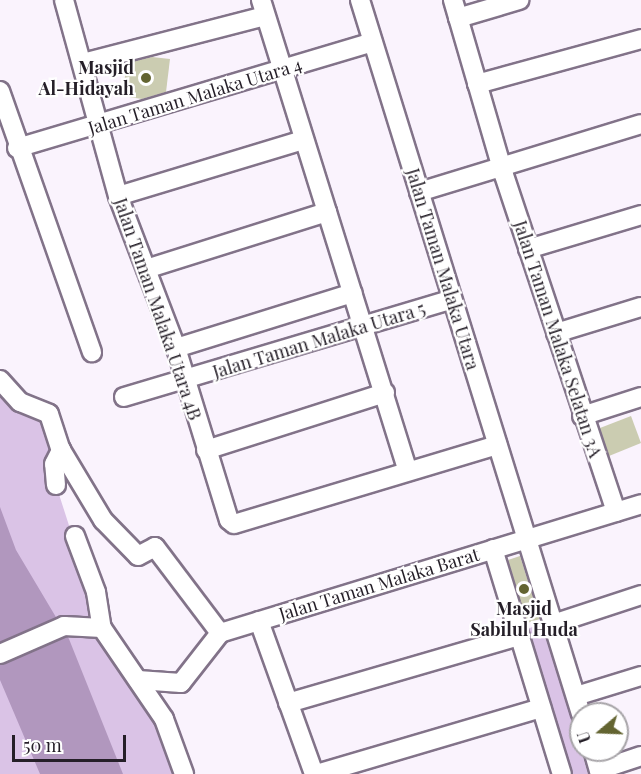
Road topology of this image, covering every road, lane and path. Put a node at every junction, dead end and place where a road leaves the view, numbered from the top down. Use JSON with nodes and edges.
{"nodes":[{"id":1,"x":64,"y":0,"type":"edge"},
{"id":2,"x":360,"y":0,"type":"edge"},
{"id":3,"x":453,"y":0,"type":"edge"},
{"id":4,"x":519,"y":0,"type":"edge"},
{"id":5,"x":263,"y":8,"type":"edge"},
{"id":6,"x":458,"y":18,"type":"junction"},
{"id":7,"x":641,"y":39,"type":"edge"},
{"id":8,"x":373,"y":42,"type":"junction"},
{"id":9,"x":83,"y":63,"type":"junction"},
{"id":10,"x":280,"y":69,"type":"junction"},
{"id":11,"x":477,"y":84,"type":"junction"},
{"id":12,"x":1,"y":96,"type":"edge"},
{"id":13,"x":641,"y":124,"type":"edge"},
{"id":14,"x":101,"y":125,"type":"junction"},
{"id":15,"x":303,"y":140,"type":"junction"},
{"id":16,"x":17,"y":148,"type":"junction"},
{"id":17,"x":502,"y":166,"type":"junction"},
{"id":18,"x":419,"y":192,"type":"junction"},
{"id":19,"x":117,"y":196,"type":"junction"},
{"id":20,"x":327,"y":212,"type":"junction"},
{"id":21,"x":641,"y":215,"type":"edge"},
{"id":22,"x":528,"y":249,"type":"junction"},
{"id":23,"x":146,"y":269,"type":"junction"},
{"id":24,"x":354,"y":293,"type":"junction"},
{"id":25,"x":452,"y":299,"type":"junction"},
{"id":26,"x":641,"y":307,"type":"edge"},
{"id":27,"x":364,"y":325,"type":"junction"},
{"id":28,"x":556,"y":333,"type":"junction"},
{"id":29,"x":176,"y":348,"type":"junction"},
{"id":30,"x":92,"y":352,"type":"dead end"},
{"id":31,"x":0,"y":380,"type":"edge"},
{"id":32,"x":186,"y":381,"type":"junction"},
{"id":33,"x":385,"y":393,"type":"junction"},
{"id":34,"x":124,"y":397,"type":"dead end"},
{"id":35,"x":641,"y":398,"type":"edge"},
{"id":36,"x":582,"y":416,"type":"junction"},
{"id":37,"x":497,"y":445,"type":"junction"},
{"id":38,"x":61,"y":450,"type":"junction"},
{"id":39,"x":206,"y":450,"type":"junction"},
{"id":40,"x":408,"y":471,"type":"junction"},
{"id":41,"x":56,"y":485,"type":"dead end"},
{"id":42,"x":633,"y":504,"type":"edge"},
{"id":43,"x":75,"y":536,"type":"dead end"},
{"id":44,"x":526,"y":539,"type":"junction"},
{"id":45,"x":493,"y":549,"type":"junction"},
{"id":46,"x":641,"y":595,"type":"edge"},
{"id":47,"x":259,"y":621,"type":"junction"},
{"id":48,"x":553,"y":624,"type":"junction"},
{"id":49,"x":102,"y":628,"type":"junction"},
{"id":50,"x":220,"y":633,"type":"junction"},
{"id":51,"x":519,"y":636,"type":"junction"},
{"id":52,"x":0,"y":654,"type":"edge"},
{"id":53,"x":641,"y":676,"type":"edge"},
{"id":54,"x":138,"y":681,"type":"junction"},
{"id":55,"x":576,"y":696,"type":"junction"},
{"id":56,"x":578,"y":702,"type":"edge"},
{"id":57,"x":288,"y":704,"type":"junction"},
{"id":58,"x":541,"y":708,"type":"junction"},
{"id":59,"x":641,"y":756,"type":"edge"},
{"id":60,"x":600,"y":772,"type":"edge"},
{"id":61,"x":184,"y":774,"type":"edge"},
{"id":62,"x":316,"y":774,"type":"edge"},
{"id":63,"x":562,"y":774,"type":"edge"}],
"edges":[{"from":1,"to":9,"type":"street","name":"Jalan Taman Malaka Utara 4B"},
{"from":2,"to":8,"type":"street","name":"Jalan Taman Malaka Utara"},
{"from":3,"to":6,"type":"street","name":"Jalan Taman Malaka Selatan 3A"},
{"from":4,"to":6,"type":"street"},
{"from":5,"to":9,"type":"street"},
{"from":5,"to":10,"type":"street"},
{"from":6,"to":11,"type":"street","name":"Jalan Taman Malaka Selatan 3A"},
{"from":7,"to":11,"type":"street"},
{"from":8,"to":10,"type":"street","name":"Jalan Taman Malaka Utara 4"},
{"from":8,"to":18,"type":"street","name":"Jalan Taman Malaka Utara"},
{"from":9,"to":14,"type":"street","name":"Jalan Taman Malaka Utara 4B"},
{"from":10,"to":14,"type":"street","name":"Jalan Taman Malaka Utara 4"},
{"from":10,"to":15,"type":"street"},
{"from":11,"to":17,"type":"street","name":"Jalan Taman Malaka Selatan 3A"},
{"from":12,"to":16,"type":"street"},
{"from":13,"to":17,"type":"street"},
{"from":14,"to":16,"type":"street","name":"Jalan Taman Malaka Utara 4"},
{"from":14,"to":19,"type":"street","name":"Jalan Taman Malaka Utara 4B"},
{"from":15,"to":19,"type":"street"},
{"from":15,"to":20,"type":"street"},
{"from":16,"to":30,"type":"street"},
{"from":17,"to":18,"type":"street"},
{"from":17,"to":22,"type":"street","name":"Jalan Taman Malaka Selatan 3A"},
{"from":18,"to":25,"type":"street","name":"Jalan Taman Malaka Utara"},
{"from":19,"to":23,"type":"street","name":"Jalan Taman Malaka Utara 4B"},
{"from":20,"to":23,"type":"street"},
{"from":20,"to":24,"type":"street"},
{"from":21,"to":22,"type":"street"},
{"from":22,"to":28,"type":"street","name":"Jalan Taman Malaka Selatan 3A"},
{"from":23,"to":29,"type":"street","name":"Jalan Taman Malaka Utara 4B"},
{"from":24,"to":27,"type":"street"},
{"from":24,"to":29,"type":"street"},
{"from":25,"to":27,"type":"street","name":"Jalan Taman Malaka Utara 5"},
{"from":25,"to":37,"type":"street","name":"Jalan Taman Malaka Utara"},
{"from":26,"to":28,"type":"street"},
{"from":27,"to":32,"type":"street","name":"Jalan Taman Malaka Utara 5"},
{"from":27,"to":33,"type":"street"},
{"from":28,"to":36,"type":"street","name":"Jalan Taman Malaka Selatan 3A"},
{"from":29,"to":32,"type":"street","name":"Jalan Taman Malaka Utara 4B"},
{"from":31,"to":38,"type":"street"},
{"from":32,"to":34,"type":"street","name":"Jalan Taman Malaka Utara 5"},
{"from":32,"to":39,"type":"street","name":"Jalan Taman Malaka Utara 4B"},
{"from":33,"to":39,"type":"street"},
{"from":33,"to":40,"type":"street"},
{"from":35,"to":36,"type":"street"},
{"from":36,"to":42,"type":"street","name":"Jalan Taman Malaka Selatan 3A"},
{"from":37,"to":40,"type":"street"},
{"from":37,"to":44,"type":"street","name":"Jalan Taman Malaka Utara"},
{"from":38,"to":41,"type":"street"},
{"from":38,"to":50,"type":"street"},
{"from":39,"to":40,"type":"street","name":"Jalan Taman Malaka Utara 4B"},
{"from":42,"to":44,"type":"street","name":"Jalan Taman Malaka Barat"},
{"from":43,"to":49,"type":"street"},
{"from":44,"to":45,"type":"street","name":"Jalan Taman Malaka Barat"},
{"from":44,"to":48,"type":"street","name":"Jalan Taman Malaka Utara"},
{"from":45,"to":47,"type":"street","name":"Jalan Taman Malaka Barat"},
{"from":45,"to":51,"type":"street"},
{"from":46,"to":48,"type":"street"},
{"from":47,"to":50,"type":"street","name":"Jalan Taman Malaka Barat"},
{"from":47,"to":57,"type":"street"},
{"from":48,"to":55,"type":"street","name":"Jalan Taman Malaka Utara"},
{"from":49,"to":52,"type":"street"},
{"from":49,"to":54,"type":"street"},
{"from":50,"to":54,"type":"street"},
{"from":51,"to":57,"type":"street"},
{"from":51,"to":58,"type":"street"},
{"from":53,"to":55,"type":"street"},
{"from":54,"to":61,"type":"street"},
{"from":55,"to":56,"type":"street","name":"Jalan Taman Malaka Utara"},
{"from":57,"to":62,"type":"street"},
{"from":58,"to":62,"type":"street"},
{"from":58,"to":63,"type":"street"},
{"from":59,"to":60,"type":"street"}]}
